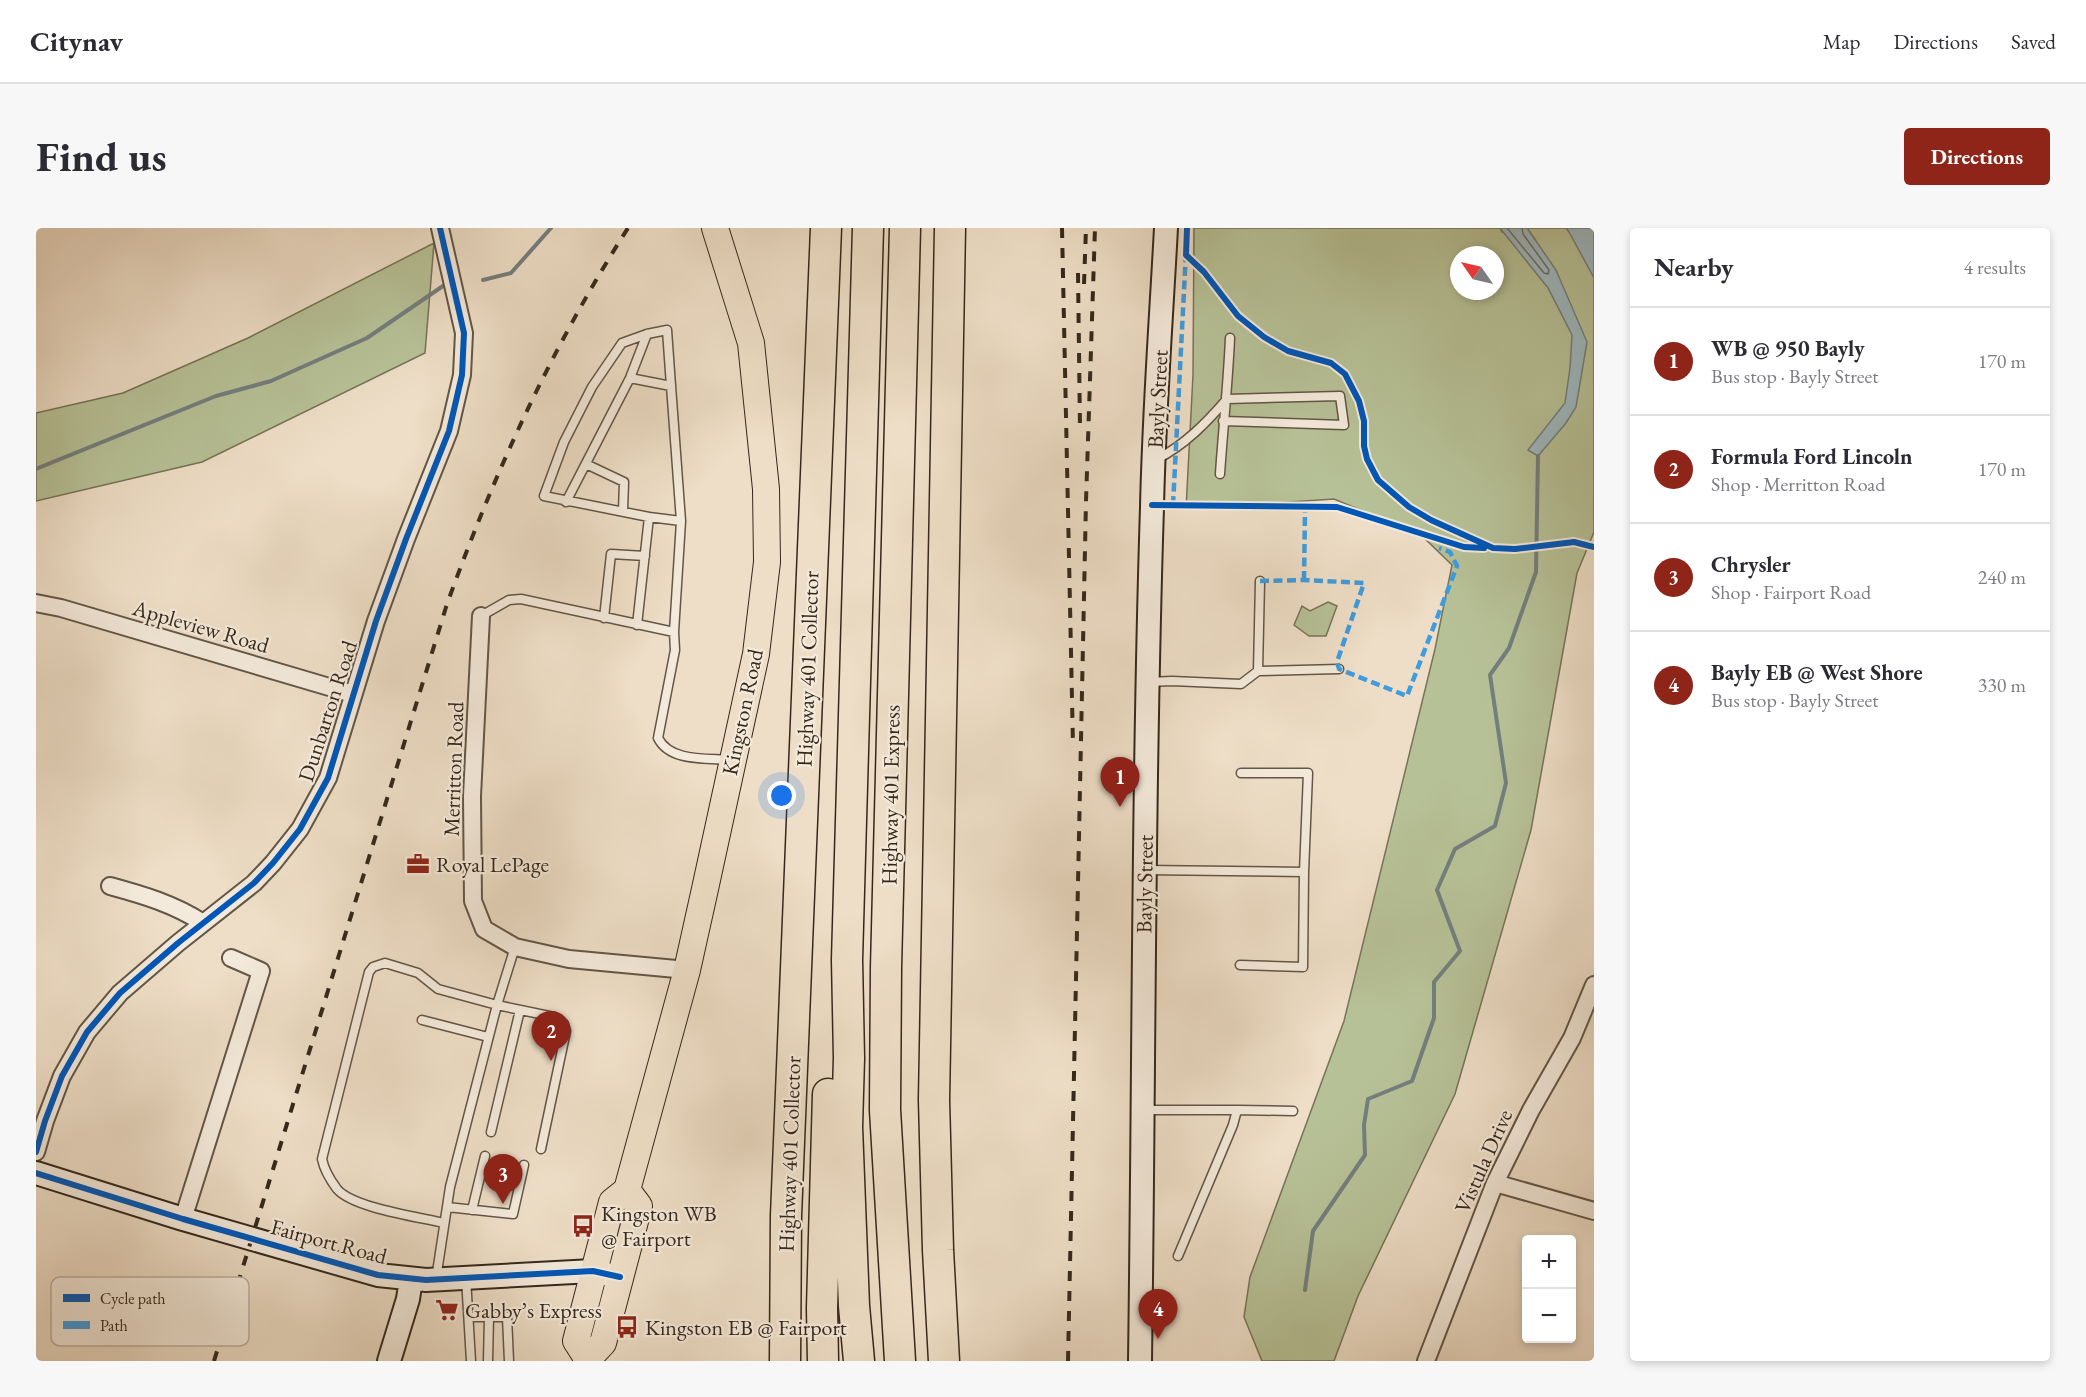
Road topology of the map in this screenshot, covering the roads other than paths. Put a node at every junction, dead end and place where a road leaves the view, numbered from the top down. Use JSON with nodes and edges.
{"nodes":[{"id":1,"x":440,"y":228,"type":"edge"},
{"id":2,"x":716,"y":228,"type":"edge"},
{"id":3,"x":826,"y":228,"type":"edge"},
{"id":4,"x":868,"y":228,"type":"edge"},
{"id":5,"x":905,"y":228,"type":"edge"},
{"id":6,"x":950,"y":228,"type":"edge"},
{"id":7,"x":1166,"y":228,"type":"edge"},
{"id":8,"x":647,"y":334,"type":"junction"},
{"id":9,"x":1230,"y":338,"type":"dead end"},
{"id":10,"x":630,"y":378,"type":"junction"},
{"id":11,"x":672,"y":386,"type":"junction"},
{"id":12,"x":1227,"y":399,"type":"junction"},
{"id":13,"x":1223,"y":422,"type":"junction"},
{"id":14,"x":1154,"y":461,"type":"junction"},
{"id":15,"x":586,"y":464,"type":"junction"},
{"id":16,"x":1220,"y":474,"type":"dead end"},
{"id":17,"x":566,"y":502,"type":"junction"},
{"id":18,"x":623,"y":511,"type":"junction"},
{"id":19,"x":650,"y":517,"type":"junction"},
{"id":20,"x":681,"y":521,"type":"junction"},
{"id":21,"x":645,"y":556,"type":"junction"},
{"id":22,"x":1260,"y":581,"type":"dead end"},
{"id":23,"x":36,"y":603,"type":"edge"},
{"id":24,"x":481,"y":616,"type":"joint"},
{"id":25,"x":604,"y":618,"type":"junction"},
{"id":26,"x":637,"y":625,"type":"junction"},
{"id":27,"x":674,"y":632,"type":"junction"},
{"id":28,"x":1339,"y":669,"type":"dead end"},
{"id":29,"x":1258,"y":671,"type":"junction"},
{"id":30,"x":1148,"y":682,"type":"junction"},
{"id":31,"x":352,"y":694,"type":"junction"},
{"id":32,"x":733,"y":760,"type":"junction"},
{"id":33,"x":1241,"y":773,"type":"dead end"},
{"id":34,"x":1144,"y":870,"type":"junction"},
{"id":35,"x":1304,"y":872,"type":"junction"},
{"id":36,"x":110,"y":886,"type":"dead end"},
{"id":37,"x":202,"y":923,"type":"junction"},
{"id":38,"x":515,"y":947,"type":"junction"},
{"id":39,"x":231,"y":958,"type":"dead end"},
{"id":40,"x":847,"y":960,"type":"junction"},
{"id":41,"x":1240,"y":965,"type":"dead end"},
{"id":42,"x":687,"y":970,"type":"junction"},
{"id":43,"x":1594,"y":985,"type":"edge"},
{"id":44,"x":496,"y":1005,"type":"junction"},
{"id":45,"x":520,"y":1010,"type":"junction"},
{"id":46,"x":422,"y":1020,"type":"dead end"},
{"id":47,"x":488,"y":1037,"type":"junction"},
{"id":48,"x":1144,"y":1110,"type":"junction"},
{"id":49,"x":1238,"y":1110,"type":"junction"},
{"id":50,"x":1293,"y":1111,"type":"dead end"},
{"id":51,"x":491,"y":1132,"type":"dead end"},
{"id":52,"x":541,"y":1149,"type":"dead end"},
{"id":53,"x":36,"y":1152,"type":"edge"},
{"id":54,"x":485,"y":1156,"type":"dead end"},
{"id":55,"x":524,"y":1165,"type":"dead end"},
{"id":56,"x":36,"y":1173,"type":"edge"},
{"id":57,"x":1496,"y":1183,"type":"junction"},
{"id":58,"x":627,"y":1190,"type":"junction"},
{"id":59,"x":447,"y":1207,"type":"junction"},
{"id":60,"x":472,"y":1210,"type":"junction"},
{"id":61,"x":1594,"y":1211,"type":"edge"},
{"id":62,"x":183,"y":1219,"type":"junction"},
{"id":63,"x":444,"y":1223,"type":"junction"},
{"id":64,"x":1178,"y":1256,"type":"dead end"},
{"id":65,"x":593,"y":1270,"type":"junction"},
{"id":66,"x":465,"y":1277,"type":"junction"},
{"id":67,"x":620,"y":1277,"type":"junction"},
{"id":68,"x":411,"y":1279,"type":"junction"},
{"id":69,"x":435,"y":1279,"type":"junction"},
{"id":70,"x":469,"y":1317,"type":"junction"},
{"id":71,"x":489,"y":1317,"type":"junction"},
{"id":72,"x":586,"y":1360,"type":"edge"},
{"id":73,"x":389,"y":1361,"type":"edge"},
{"id":74,"x":471,"y":1361,"type":"edge"},
{"id":75,"x":488,"y":1361,"type":"edge"},
{"id":76,"x":509,"y":1361,"type":"edge"},
{"id":77,"x":785,"y":1361,"type":"edge"},
{"id":78,"x":823,"y":1361,"type":"edge"},
{"id":79,"x":859,"y":1361,"type":"edge"},
{"id":80,"x":900,"y":1361,"type":"edge"},
{"id":81,"x":944,"y":1361,"type":"edge"},
{"id":82,"x":1140,"y":1361,"type":"edge"},
{"id":83,"x":1426,"y":1361,"type":"edge"}],
"edges":[{"from":1,"to":31,"type":"street","name":"Dunbarton Road"},
{"from":2,"to":32,"type":"main road","name":"Kingston Road"},
{"from":3,"to":77,"type":"highway","name":"Highway 401 Collector"},
{"from":4,"to":40,"type":"highway","name":"Highway 401 Express"},
{"from":5,"to":80,"type":"highway","name":"Highway 401 Express"},
{"from":6,"to":81,"type":"highway"},
{"from":7,"to":14,"type":"main road","name":"Bayly Street"},
{"from":8,"to":10,"type":"lane"},
{"from":8,"to":11,"type":"lane"},
{"from":8,"to":17,"type":"lane"},
{"from":9,"to":12,"type":"lane"},
{"from":10,"to":11,"type":"lane"},
{"from":10,"to":15,"type":"lane"},
{"from":11,"to":20,"type":"lane"},
{"from":12,"to":13,"type":"lane"},
{"from":12,"to":13,"type":"lane"},
{"from":12,"to":14,"type":"lane"},
{"from":13,"to":16,"type":"lane"},
{"from":14,"to":30,"type":"main road","name":"Bayly Street"},
{"from":15,"to":17,"type":"lane"},
{"from":15,"to":18,"type":"lane"},
{"from":17,"to":18,"type":"lane"},
{"from":18,"to":19,"type":"lane"},
{"from":19,"to":20,"type":"lane"},
{"from":19,"to":21,"type":"lane"},
{"from":20,"to":27,"type":"lane"},
{"from":21,"to":25,"type":"lane"},
{"from":21,"to":26,"type":"lane"},
{"from":22,"to":29,"type":"lane"},
{"from":23,"to":31,"type":"street","name":"Appleview Road"},
{"from":24,"to":25,"type":"lane"},
{"from":24,"to":38,"type":"street","name":"Merritton Road"},
{"from":25,"to":26,"type":"lane"},
{"from":26,"to":27,"type":"lane"},
{"from":27,"to":32,"type":"lane"},
{"from":28,"to":29,"type":"lane"},
{"from":29,"to":30,"type":"lane"},
{"from":30,"to":34,"type":"main road","name":"Bayly Street"},
{"from":31,"to":37,"type":"street","name":"Dunbarton Road"},
{"from":32,"to":42,"type":"main road","name":"Kingston Road"},
{"from":33,"to":35,"type":"lane"},
{"from":34,"to":35,"type":"lane"},
{"from":34,"to":48,"type":"main road","name":"Bayly Street"},
{"from":35,"to":41,"type":"lane"},
{"from":36,"to":37,"type":"street"},
{"from":37,"to":53,"type":"street","name":"Dunbarton Road"},
{"from":38,"to":42,"type":"street","name":"Merritton Road"},
{"from":38,"to":44,"type":"lane"},
{"from":39,"to":62,"type":"street"},
{"from":40,"to":78,"type":"highway"},
{"from":40,"to":79,"type":"highway","name":"Highway 401 Express"},
{"from":42,"to":58,"type":"main road","name":"Kingston Road"},
{"from":43,"to":57,"type":"street","name":"Vistula Drive"},
{"from":44,"to":45,"type":"lane"},
{"from":44,"to":47,"type":"lane"},
{"from":44,"to":63,"type":"lane"},
{"from":45,"to":51,"type":"lane"},
{"from":45,"to":52,"type":"lane"},
{"from":46,"to":47,"type":"lane"},
{"from":47,"to":59,"type":"lane"},
{"from":48,"to":49,"type":"lane"},
{"from":48,"to":82,"type":"main road","name":"Bayly Street"},
{"from":49,"to":50,"type":"lane"},
{"from":49,"to":64,"type":"lane"},
{"from":54,"to":60,"type":"lane"},
{"from":55,"to":60,"type":"lane"},
{"from":56,"to":62,"type":"main road","name":"Fairport Road"},
{"from":57,"to":61,"type":"street"},
{"from":57,"to":83,"type":"street","name":"Vistula Drive"},
{"from":58,"to":65,"type":"main road","name":"Kingston Road"},
{"from":58,"to":67,"type":"main road","name":"Kingston Road"},
{"from":59,"to":60,"type":"lane"},
{"from":59,"to":63,"type":"lane"},
{"from":62,"to":68,"type":"main road","name":"Fairport Road"},
{"from":63,"to":69,"type":"lane"},
{"from":65,"to":66,"type":"main road","name":"Fairport Road"},
{"from":65,"to":67,"type":"main road","name":"Fairport Road"},
{"from":65,"to":72,"type":"main road","name":"Kingston Road"},
{"from":66,"to":69,"type":"main road","name":"Fairport Road"},
{"from":66,"to":70,"type":"lane"},
{"from":67,"to":72,"type":"main road","name":"Kingston Road"},
{"from":68,"to":69,"type":"main road","name":"Fairport Road"},
{"from":68,"to":73,"type":"main road"},
{"from":70,"to":71,"type":"lane"},
{"from":70,"to":74,"type":"lane"},
{"from":71,"to":75,"type":"lane"},
{"from":71,"to":76,"type":"lane"}]}
